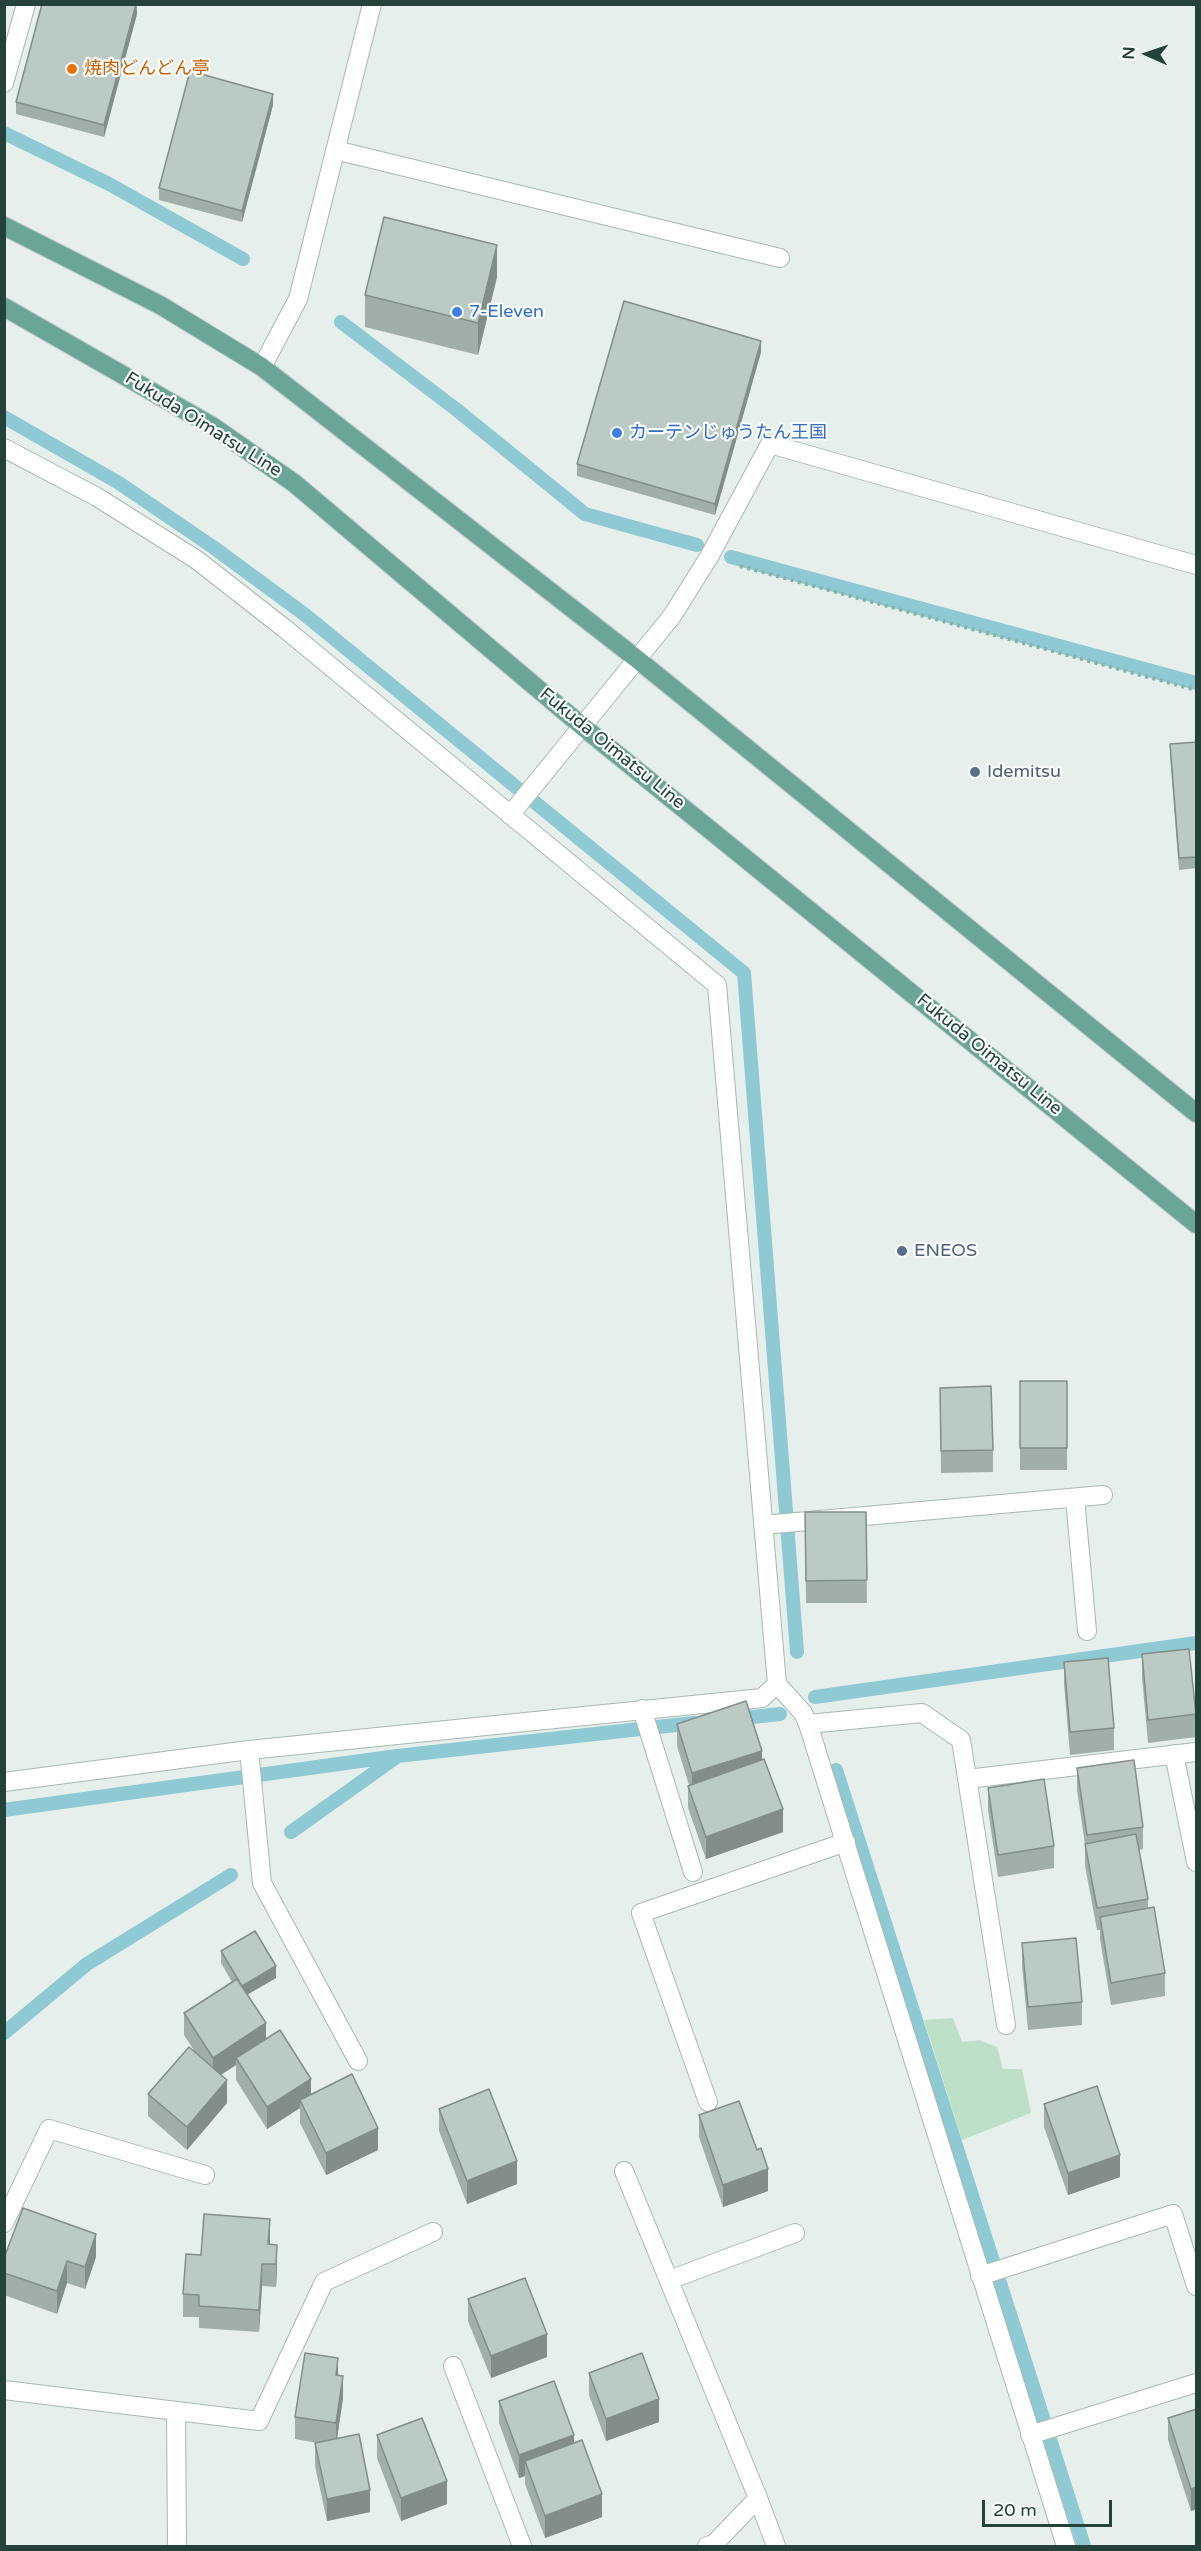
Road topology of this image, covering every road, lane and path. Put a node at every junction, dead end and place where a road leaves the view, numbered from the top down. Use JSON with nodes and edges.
{"nodes":[{"id":1,"x":27,"y":4,"type":"edge"},
{"id":2,"x":372,"y":4,"type":"edge"},
{"id":3,"x":4,"y":83,"type":"edge"},
{"id":4,"x":335,"y":150,"type":"junction"},
{"id":5,"x":4,"y":226,"type":"edge"},
{"id":6,"x":780,"y":258,"type":"dead end"},
{"id":7,"x":6,"y":311,"type":"edge"},
{"id":8,"x":262,"y":367,"type":"junction"},
{"id":9,"x":4,"y":448,"type":"edge"},
{"id":10,"x":709,"y":557,"type":"junction"},
{"id":11,"x":1197,"y":565,"type":"edge"},
{"id":12,"x":637,"y":659,"type":"junction"},
{"id":13,"x":1197,"y":690,"type":"edge"},
{"id":14,"x":582,"y":726,"type":"junction"},
{"id":15,"x":513,"y":811,"type":"junction"},
{"id":16,"x":1197,"y":1113,"type":"edge"},
{"id":17,"x":1197,"y":1224,"type":"edge"},
{"id":18,"x":1103,"y":1495,"type":"dead end"},
{"id":19,"x":1075,"y":1498,"type":"junction"},
{"id":20,"x":768,"y":1525,"type":"junction"},
{"id":21,"x":1087,"y":1631,"type":"dead end"},
{"id":22,"x":777,"y":1684,"type":"junction"},
{"id":23,"x":646,"y":1722,"type":"junction"},
{"id":24,"x":808,"y":1724,"type":"junction"},
{"id":25,"x":249,"y":1750,"type":"junction"},
{"id":26,"x":1197,"y":1752,"type":"edge"},
{"id":27,"x":1174,"y":1754,"type":"junction"},
{"id":28,"x":967,"y":1779,"type":"junction"},
{"id":29,"x":4,"y":1782,"type":"edge"},
{"id":30,"x":846,"y":1842,"type":"junction"},
{"id":31,"x":1197,"y":1862,"type":"edge"},
{"id":32,"x":693,"y":1872,"type":"dead end"},
{"id":33,"x":1006,"y":2025,"type":"dead end"},
{"id":34,"x":358,"y":2061,"type":"dead end"},
{"id":35,"x":708,"y":2102,"type":"dead end"},
{"id":36,"x":624,"y":2171,"type":"dead end"},
{"id":37,"x":205,"y":2175,"type":"dead end"},
{"id":38,"x":4,"y":2223,"type":"edge"},
{"id":39,"x":433,"y":2232,"type":"dead end"},
{"id":40,"x":795,"y":2234,"type":"dead end"},
{"id":41,"x":991,"y":2272,"type":"junction"},
{"id":42,"x":669,"y":2280,"type":"junction"},
{"id":43,"x":1197,"y":2286,"type":"edge"},
{"id":44,"x":453,"y":2366,"type":"dead end"},
{"id":45,"x":1197,"y":2384,"type":"edge"},
{"id":46,"x":4,"y":2390,"type":"edge"},
{"id":47,"x":176,"y":2411,"type":"junction"},
{"id":48,"x":1042,"y":2431,"type":"junction"},
{"id":49,"x":758,"y":2498,"type":"junction"},
{"id":50,"x":177,"y":2547,"type":"edge"},
{"id":51,"x":522,"y":2547,"type":"edge"},
{"id":52,"x":707,"y":2547,"type":"edge"},
{"id":53,"x":776,"y":2547,"type":"edge"},
{"id":54,"x":1066,"y":2547,"type":"edge"}],
"edges":[{"from":1,"to":3,"type":"street"},
{"from":2,"to":4,"type":"street"},
{"from":4,"to":6,"type":"street"},
{"from":4,"to":8,"type":"street"},
{"from":5,"to":8,"type":"main road"},
{"from":7,"to":14,"type":"main road","name":"Fukuda Oimatsu Line"},
{"from":8,"to":12,"type":"main road"},
{"from":9,"to":15,"type":"street"},
{"from":10,"to":11,"type":"street"},
{"from":10,"to":12,"type":"street"},
{"from":10,"to":13,"type":"path"},
{"from":12,"to":14,"type":"street"},
{"from":12,"to":16,"type":"main road"},
{"from":14,"to":15,"type":"street"},
{"from":14,"to":17,"type":"main road","name":"Fukuda Oimatsu Line"},
{"from":15,"to":20,"type":"street"},
{"from":18,"to":19,"type":"street"},
{"from":19,"to":20,"type":"street"},
{"from":19,"to":21,"type":"street"},
{"from":20,"to":22,"type":"street"},
{"from":22,"to":23,"type":"street"},
{"from":22,"to":24,"type":"street"},
{"from":23,"to":25,"type":"street"},
{"from":23,"to":32,"type":"street"},
{"from":24,"to":28,"type":"street"},
{"from":24,"to":30,"type":"street"},
{"from":25,"to":29,"type":"street"},
{"from":25,"to":34,"type":"street"},
{"from":26,"to":27,"type":"street"},
{"from":27,"to":28,"type":"street"},
{"from":27,"to":31,"type":"street"},
{"from":28,"to":33,"type":"street"},
{"from":30,"to":35,"type":"street"},
{"from":30,"to":41,"type":"street"},
{"from":36,"to":42,"type":"street"},
{"from":37,"to":38,"type":"street"},
{"from":39,"to":47,"type":"street"},
{"from":40,"to":42,"type":"street"},
{"from":41,"to":43,"type":"street"},
{"from":41,"to":48,"type":"street"},
{"from":42,"to":49,"type":"street"},
{"from":44,"to":51,"type":"street"},
{"from":45,"to":48,"type":"street"},
{"from":46,"to":47,"type":"street"},
{"from":47,"to":50,"type":"street"},
{"from":48,"to":54,"type":"street"},
{"from":49,"to":52,"type":"street"},
{"from":49,"to":53,"type":"street"}]}
